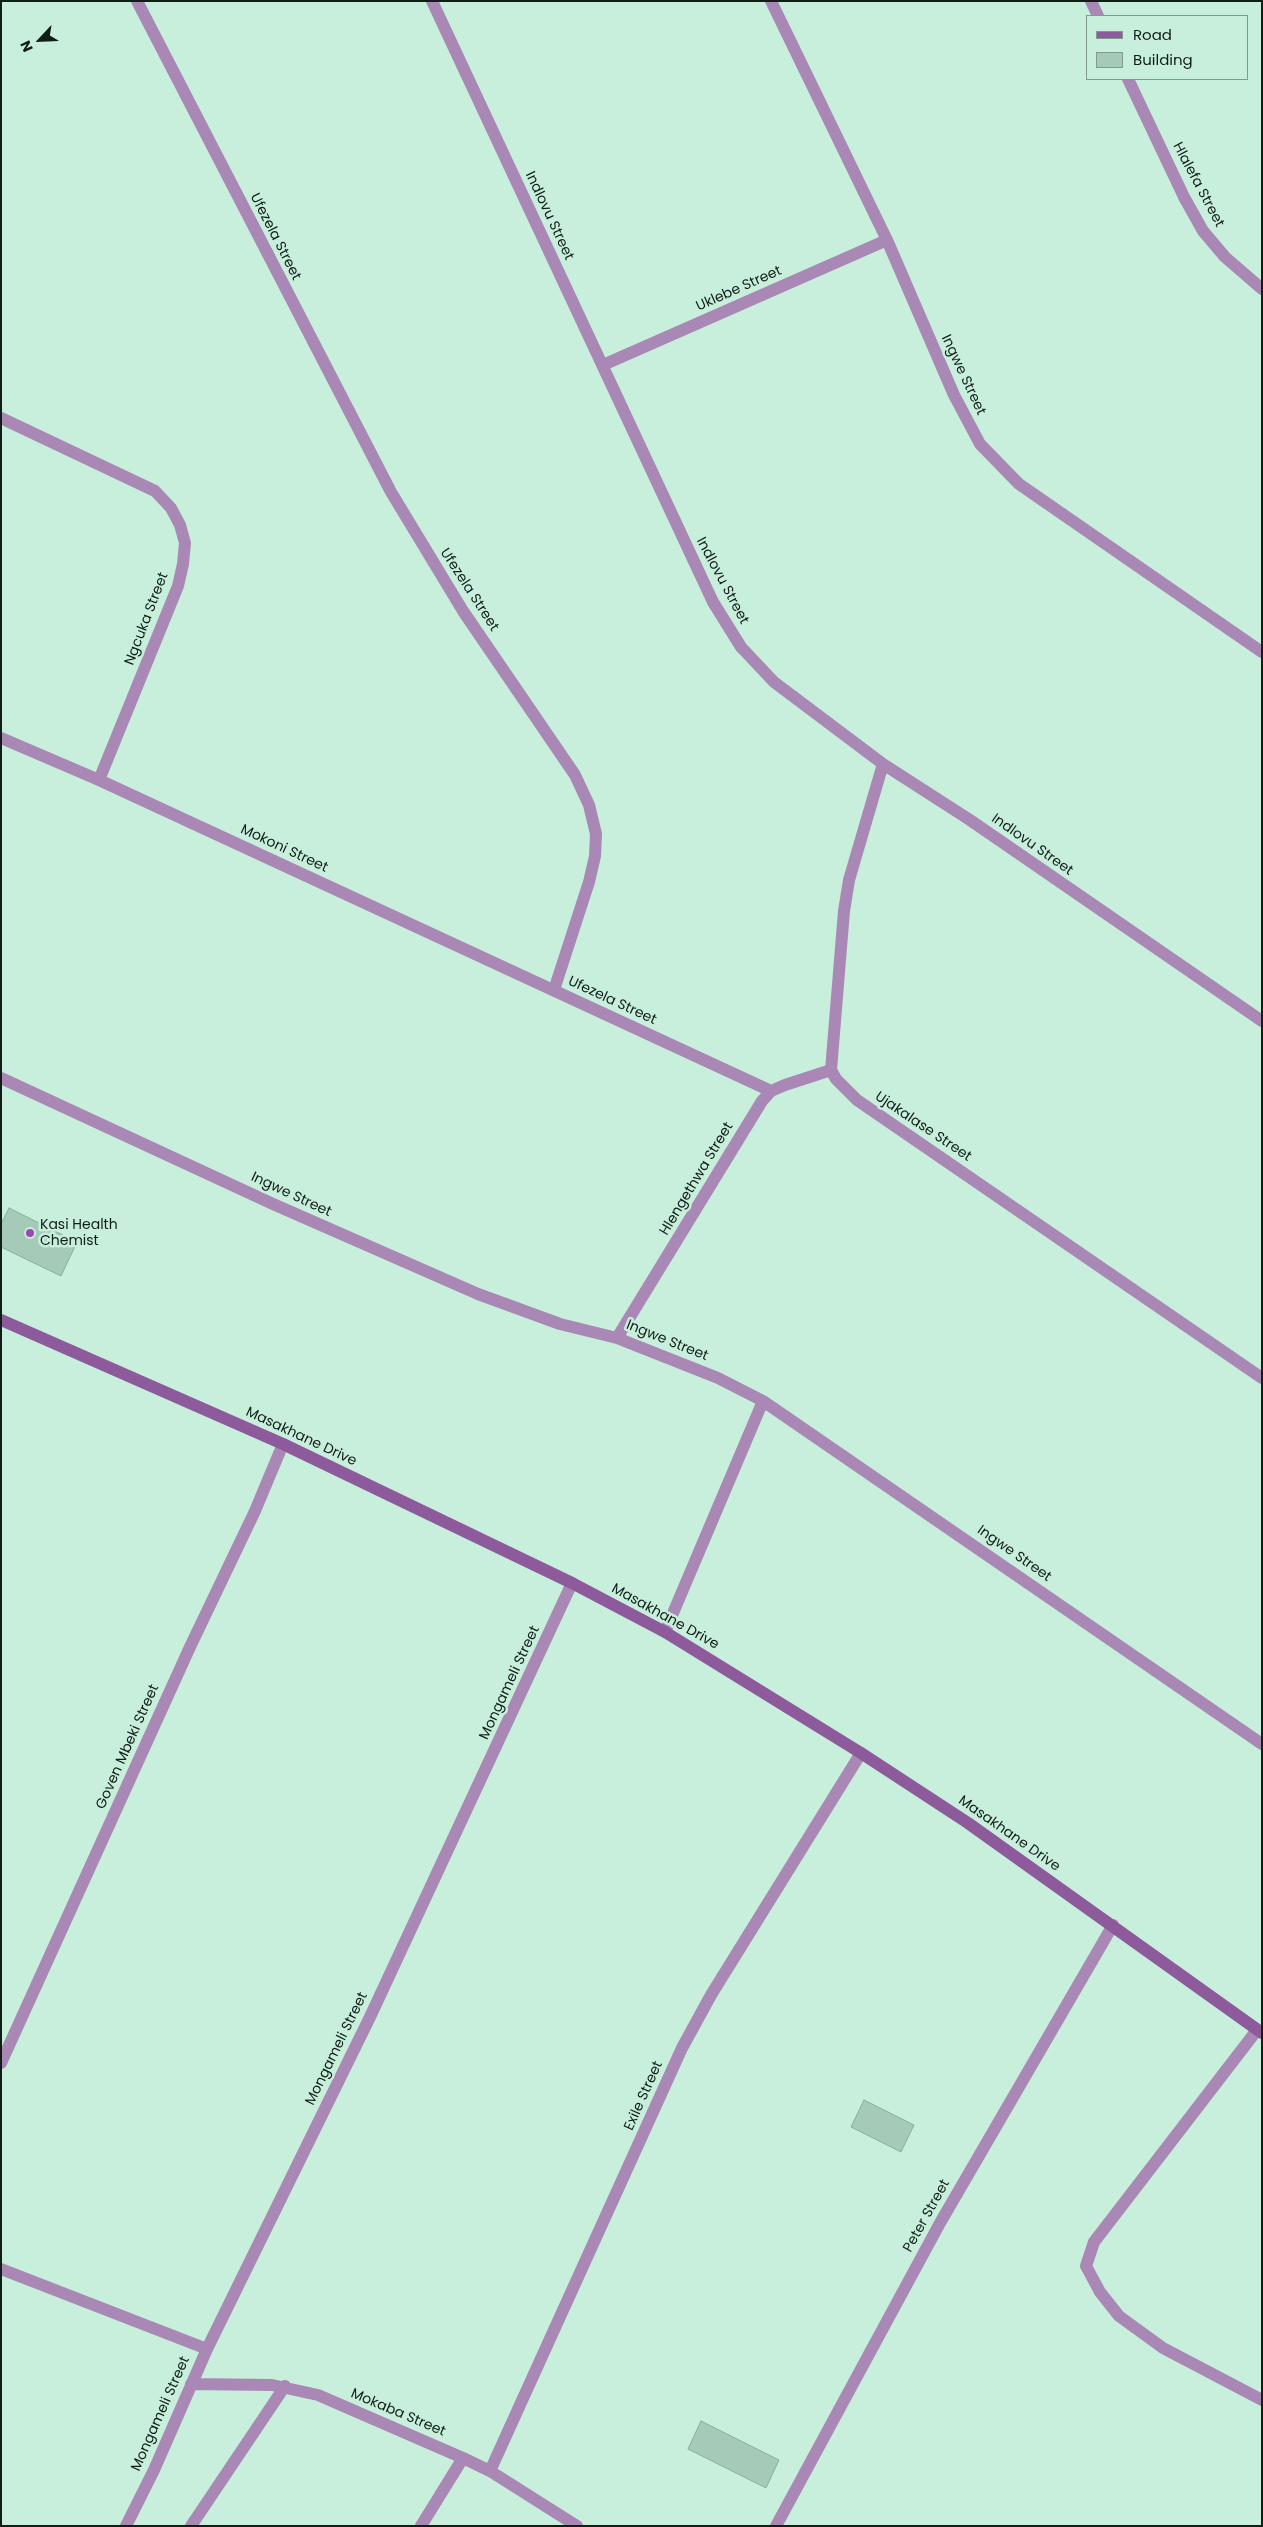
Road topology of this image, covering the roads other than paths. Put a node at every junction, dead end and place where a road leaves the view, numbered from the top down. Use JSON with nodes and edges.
{"nodes":[{"id":1,"x":137,"y":1,"type":"edge"},
{"id":2,"x":432,"y":1,"type":"edge"},
{"id":3,"x":771,"y":1,"type":"edge"},
{"id":4,"x":1091,"y":1,"type":"edge"},
{"id":5,"x":1098,"y":15,"type":"edge"},
{"id":6,"x":1128,"y":80,"type":"edge"},
{"id":7,"x":887,"y":240,"type":"junction"},
{"id":8,"x":1262,"y":289,"type":"edge"},
{"id":9,"x":602,"y":365,"type":"junction"},
{"id":10,"x":1,"y":418,"type":"edge"},
{"id":11,"x":1262,"y":652,"type":"edge"},
{"id":12,"x":1,"y":738,"type":"edge"},
{"id":13,"x":884,"y":764,"type":"junction"},
{"id":14,"x":99,"y":780,"type":"junction"},
{"id":15,"x":554,"y":990,"type":"junction"},
{"id":16,"x":1262,"y":1021,"type":"edge"},
{"id":17,"x":831,"y":1070,"type":"junction"},
{"id":18,"x":1,"y":1078,"type":"edge"},
{"id":19,"x":771,"y":1091,"type":"junction"},
{"id":20,"x":1,"y":1320,"type":"edge"},
{"id":21,"x":617,"y":1338,"type":"junction"},
{"id":22,"x":1262,"y":1378,"type":"edge"},
{"id":23,"x":763,"y":1400,"type":"junction"},
{"id":24,"x":283,"y":1444,"type":"junction"},
{"id":25,"x":572,"y":1583,"type":"junction"},
{"id":26,"x":665,"y":1632,"type":"junction"},
{"id":27,"x":1262,"y":1744,"type":"edge"},
{"id":28,"x":861,"y":1753,"type":"junction"},
{"id":29,"x":1113,"y":1925,"type":"junction"},
{"id":30,"x":1259,"y":2032,"type":"edge"},
{"id":31,"x":1,"y":2063,"type":"edge"},
{"id":32,"x":1,"y":2269,"type":"edge"},
{"id":33,"x":206,"y":2348,"type":"junction"},
{"id":34,"x":191,"y":2384,"type":"junction"},
{"id":35,"x":285,"y":2386,"type":"junction"},
{"id":36,"x":1262,"y":2400,"type":"edge"},
{"id":37,"x":463,"y":2458,"type":"junction"},
{"id":38,"x":490,"y":2471,"type":"junction"},
{"id":39,"x":126,"y":2526,"type":"edge"},
{"id":40,"x":191,"y":2526,"type":"edge"},
{"id":41,"x":421,"y":2526,"type":"edge"},
{"id":42,"x":576,"y":2526,"type":"edge"},
{"id":43,"x":776,"y":2526,"type":"edge"}],
"edges":[{"from":1,"to":15,"type":"street","name":"Ufezela Street"},
{"from":2,"to":9,"type":"street","name":"Indlovu Street"},
{"from":3,"to":7,"type":"street","name":"Ingwe Street"},
{"from":4,"to":5,"type":"street"},
{"from":6,"to":8,"type":"street","name":"Hlalefa Street"},
{"from":7,"to":9,"type":"street","name":"Uklebe Street"},
{"from":7,"to":11,"type":"street","name":"Ingwe Street"},
{"from":9,"to":13,"type":"street","name":"Indlovu Street"},
{"from":10,"to":14,"type":"street","name":"Ngcuka Street"},
{"from":12,"to":14,"type":"street","name":"Mokoni Street"},
{"from":13,"to":16,"type":"street","name":"Indlovu Street"},
{"from":13,"to":17,"type":"street"},
{"from":14,"to":15,"type":"street","name":"Mokoni Street"},
{"from":15,"to":19,"type":"street","name":"Ufezela Street"},
{"from":17,"to":19,"type":"street"},
{"from":17,"to":22,"type":"street","name":"Ujakalase Street"},
{"from":18,"to":21,"type":"street","name":"Ingwe Street"},
{"from":19,"to":21,"type":"street","name":"Hlengethwa Street"},
{"from":20,"to":24,"type":"street","name":"Masakhane Drive"},
{"from":21,"to":23,"type":"street","name":"Ingwe Street"},
{"from":23,"to":26,"type":"street"},
{"from":23,"to":27,"type":"street","name":"Ingwe Street"},
{"from":24,"to":25,"type":"street","name":"Masakhane Drive"},
{"from":24,"to":31,"type":"street","name":"Goven Mbeki Street"},
{"from":25,"to":26,"type":"street","name":"Masakhane Drive"},
{"from":25,"to":33,"type":"street","name":"Mongameli Street"},
{"from":26,"to":28,"type":"street","name":"Masakhane Drive"},
{"from":28,"to":29,"type":"street","name":"Masakhane Drive"},
{"from":28,"to":38,"type":"street","name":"Exile Street"},
{"from":29,"to":30,"type":"street","name":"Masakhane Drive"},
{"from":29,"to":43,"type":"street","name":"Peter Street"},
{"from":30,"to":36,"type":"street"},
{"from":32,"to":33,"type":"street"},
{"from":33,"to":34,"type":"street","name":"Mongameli Street"},
{"from":34,"to":35,"type":"street","name":"Mokaba Street"},
{"from":34,"to":39,"type":"street","name":"Mongameli Street"},
{"from":35,"to":37,"type":"street","name":"Mokaba Street"},
{"from":35,"to":40,"type":"street"},
{"from":37,"to":38,"type":"street","name":"Mokaba Street"},
{"from":37,"to":41,"type":"street"},
{"from":38,"to":42,"type":"street","name":"Mokaba Street"}]}
